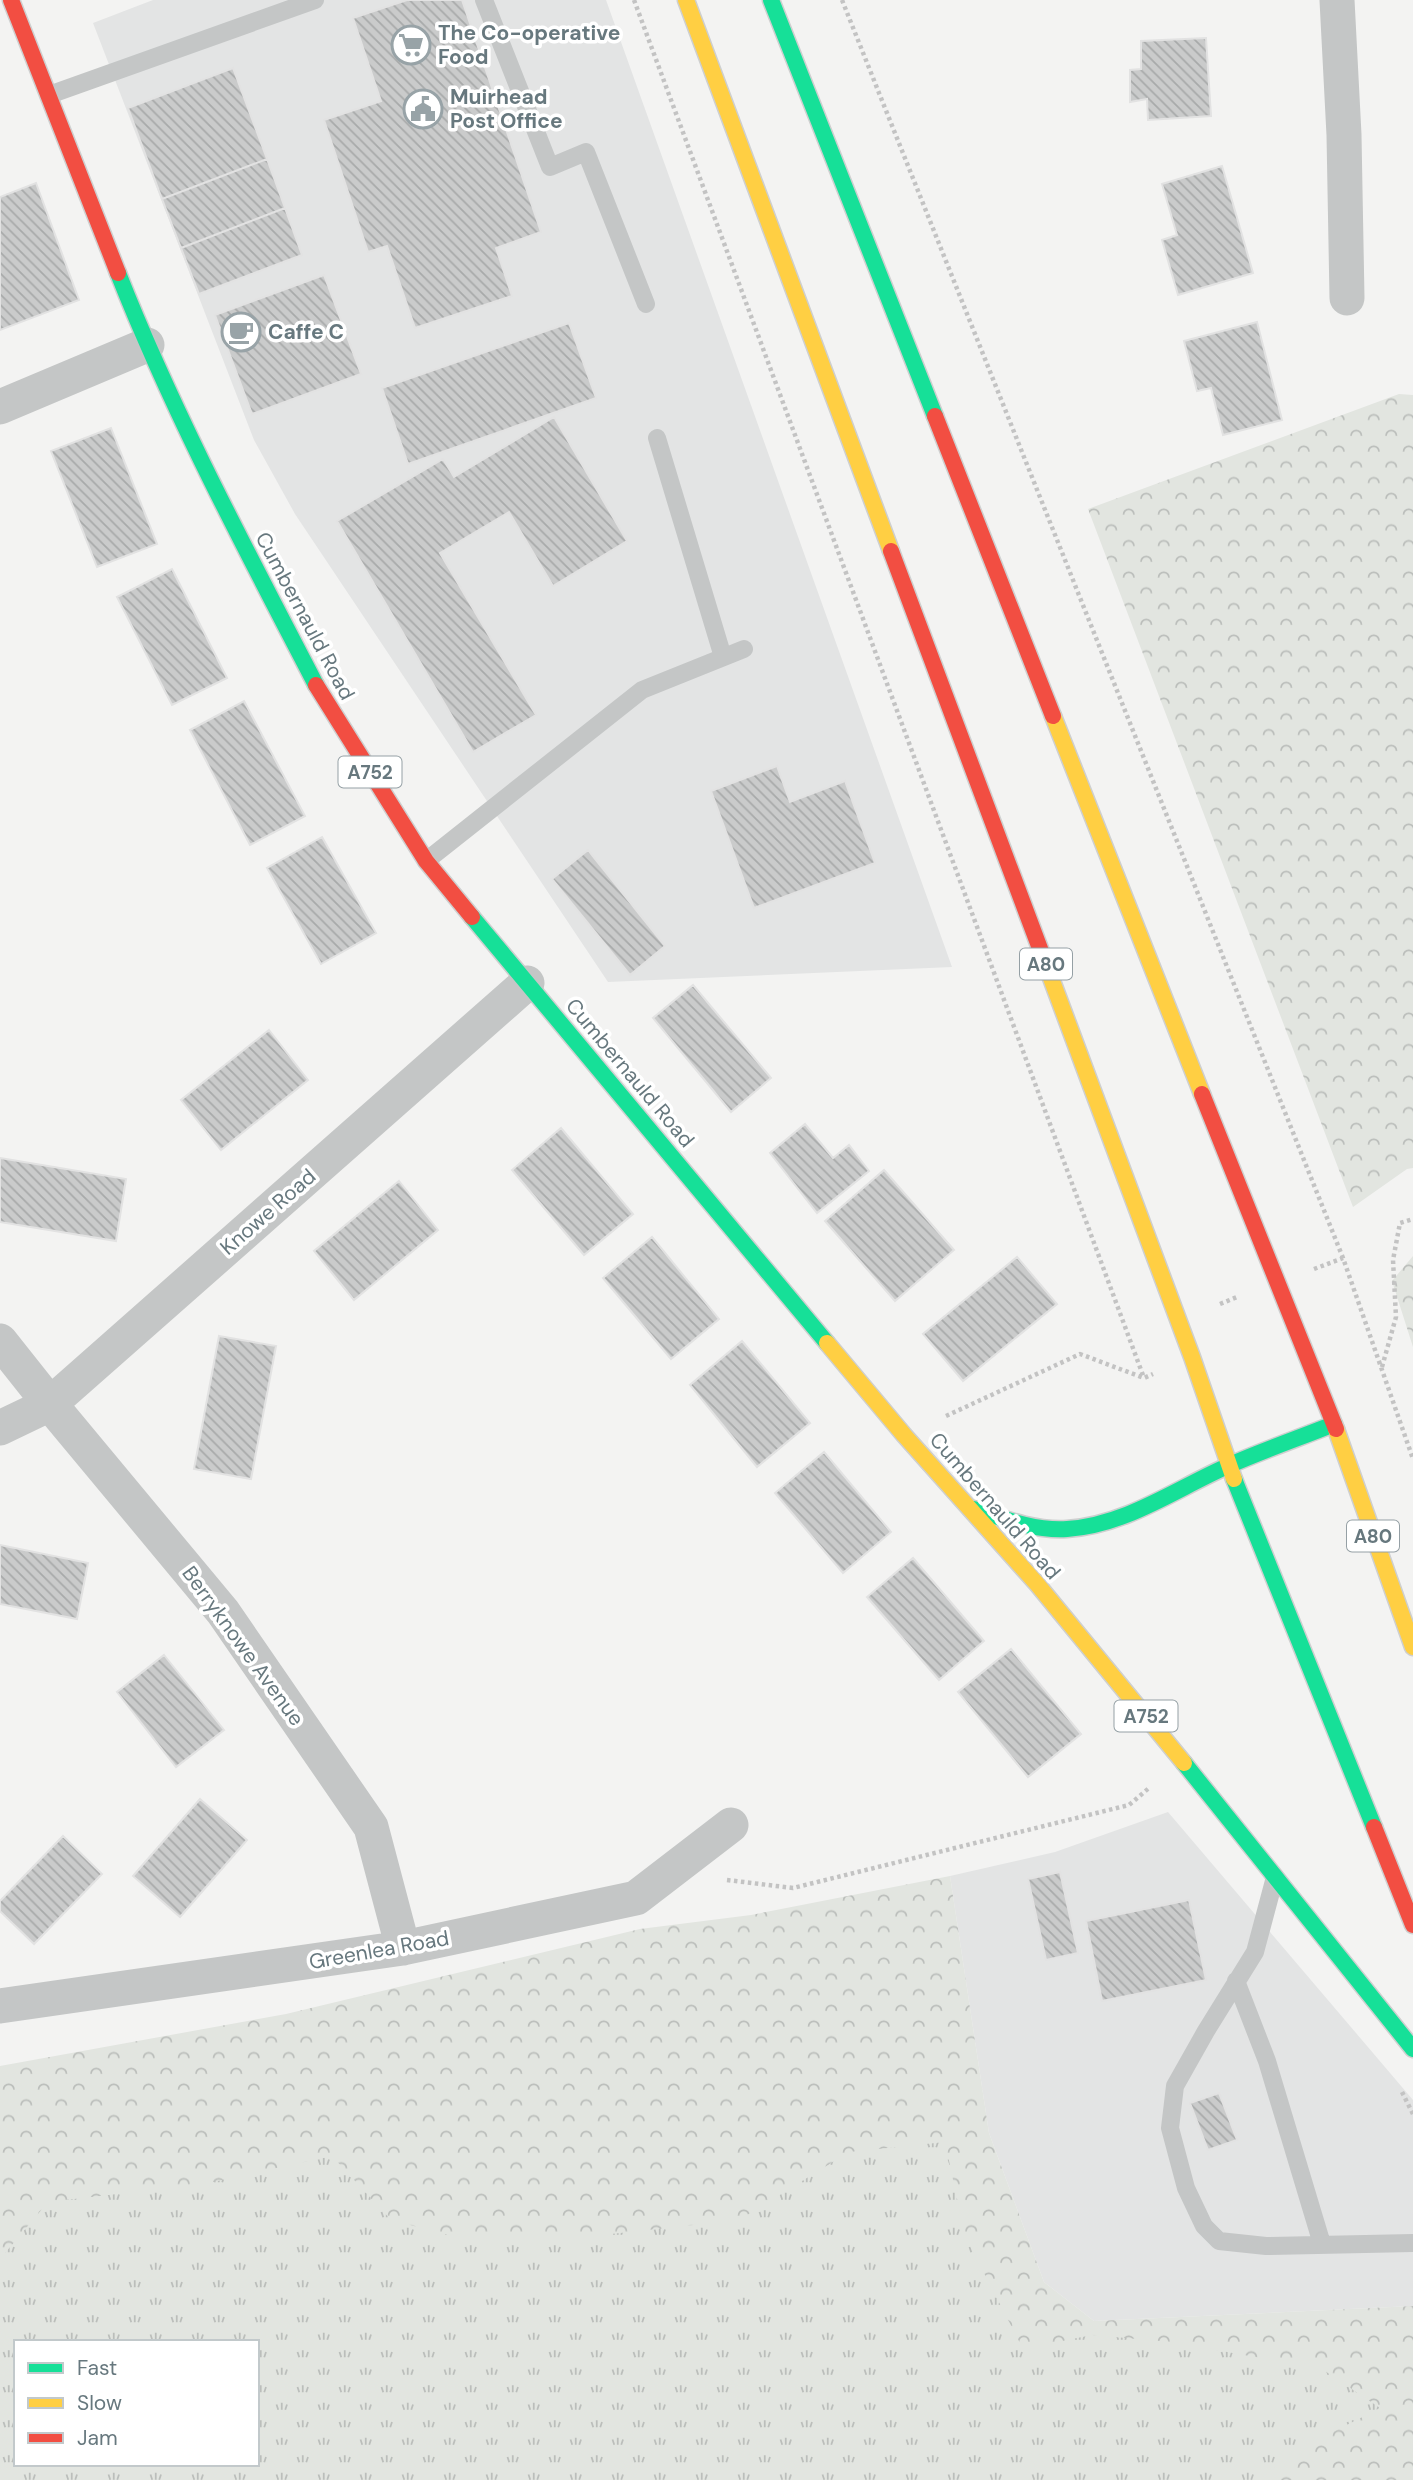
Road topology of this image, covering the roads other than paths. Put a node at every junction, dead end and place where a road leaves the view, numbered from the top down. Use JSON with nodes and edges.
{"nodes":[{"id":1,"x":11,"y":0,"type":"edge"},
{"id":2,"x":315,"y":0,"type":"edge"},
{"id":3,"x":484,"y":0,"type":"edge"},
{"id":4,"x":686,"y":0,"type":"edge"},
{"id":5,"x":771,"y":0,"type":"edge"},
{"id":6,"x":1337,"y":0,"type":"edge"},
{"id":7,"x":49,"y":95,"type":"junction"},
{"id":8,"x":1347,"y":298,"type":"dead end"},
{"id":9,"x":646,"y":304,"type":"dead end"},
{"id":10,"x":147,"y":345,"type":"junction"},
{"id":11,"x":0,"y":407,"type":"edge"},
{"id":12,"x":657,"y":438,"type":"dead end"},
{"id":13,"x":744,"y":649,"type":"dead end"},
{"id":14,"x":723,"y":657,"type":"junction"},
{"id":15,"x":426,"y":861,"type":"junction"},
{"id":16,"x":527,"y":983,"type":"junction"},
{"id":17,"x":0,"y":1341,"type":"edge"},
{"id":18,"x":50,"y":1404,"type":"junction"},
{"id":19,"x":1334,"y":1424,"type":"junction"},
{"id":20,"x":0,"y":1428,"type":"edge"},
{"id":21,"x":1229,"y":1465,"type":"junction"},
{"id":22,"x":974,"y":1509,"type":"junction"},
{"id":23,"x":1413,"y":1647,"type":"edge"},
{"id":24,"x":731,"y":1825,"type":"dead end"},
{"id":25,"x":1275,"y":1877,"type":"junction"},
{"id":26,"x":1413,"y":1925,"type":"edge"},
{"id":27,"x":403,"y":1948,"type":"junction"},
{"id":28,"x":1236,"y":1981,"type":"junction"},
{"id":29,"x":0,"y":2006,"type":"edge"},
{"id":30,"x":1413,"y":2049,"type":"edge"},
{"id":31,"x":1413,"y":2243,"type":"edge"},
{"id":32,"x":1322,"y":2244,"type":"junction"}],
"edges":[{"from":1,"to":7,"type":"main road","name":"Cumbernauld Road","number":"A752"},
{"from":2,"to":7,"type":"lane"},
{"from":3,"to":9,"type":"lane"},
{"from":4,"to":21,"type":"main road","number":"A80"},
{"from":5,"to":19,"type":"main road","number":"A80"},
{"from":6,"to":8,"type":"street"},
{"from":7,"to":10,"type":"main road","name":"Cumbernauld Road","number":"A752"},
{"from":10,"to":11,"type":"street"},
{"from":10,"to":15,"type":"main road","name":"Cumbernauld Road","number":"A752"},
{"from":12,"to":14,"type":"lane"},
{"from":13,"to":14,"type":"lane"},
{"from":14,"to":15,"type":"lane"},
{"from":15,"to":16,"type":"main road","name":"Cumbernauld Road","number":"A752"},
{"from":16,"to":18,"type":"street","name":"Knowe Road"},
{"from":16,"to":22,"type":"main road","name":"Cumbernauld Road","number":"A752"},
{"from":17,"to":18,"type":"street","name":"Berryknowe Avenue"},
{"from":18,"to":20,"type":"street","name":"Knowe Road"},
{"from":18,"to":27,"type":"street","name":"Berryknowe Avenue"},
{"from":19,"to":21,"type":"main road","number":"A752"},
{"from":19,"to":23,"type":"main road","number":"A80"},
{"from":21,"to":22,"type":"main road","number":"A752"},
{"from":21,"to":26,"type":"main road","number":"A80"},
{"from":22,"to":25,"type":"main road","name":"Cumbernauld Road","number":"A752"},
{"from":24,"to":27,"type":"street","name":"Greenlea Road"},
{"from":25,"to":28,"type":"lane"},
{"from":25,"to":30,"type":"main road","name":"Cumbernauld Road","number":"A752"},
{"from":27,"to":29,"type":"street","name":"Greenlea Road"},
{"from":28,"to":32,"type":"lane"},
{"from":28,"to":32,"type":"lane"},
{"from":31,"to":32,"type":"lane"}]}
